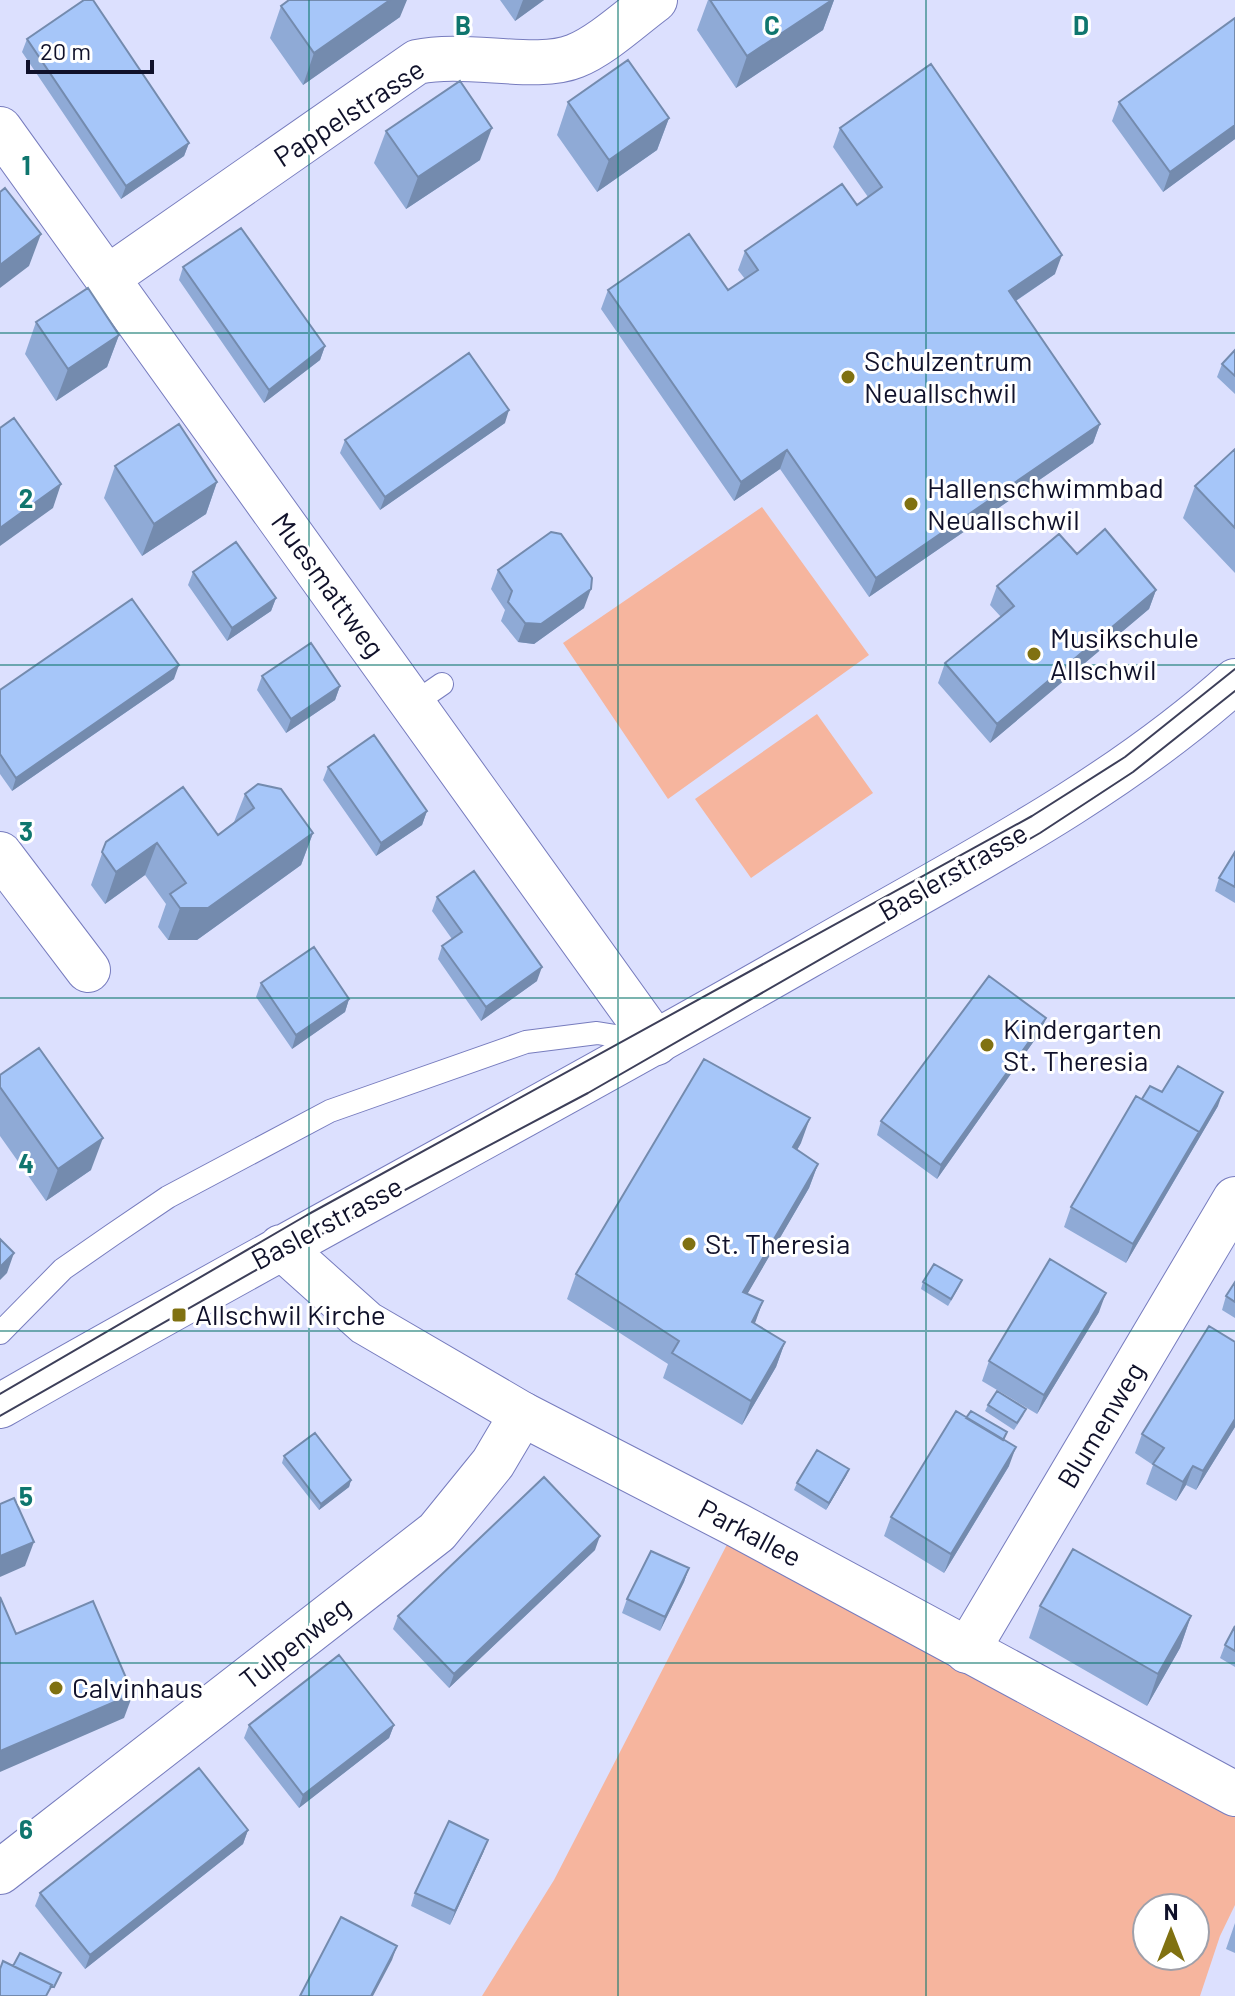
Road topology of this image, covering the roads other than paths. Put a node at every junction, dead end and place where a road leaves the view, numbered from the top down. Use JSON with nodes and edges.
{"nodes":[{"id":1,"x":655,"y":0,"type":"edge"},
{"id":2,"x":6,"y":152,"type":"edge"},
{"id":3,"x":107,"y":278,"type":"junction"},
{"id":4,"x":1235,"y":681,"type":"edge"},
{"id":5,"x":0,"y":854,"type":"edge"},
{"id":6,"x":88,"y":970,"type":"dead end"},
{"id":7,"x":656,"y":1043,"type":"junction"},
{"id":8,"x":1235,"y":1199,"type":"edge"},
{"id":9,"x":281,"y":1247,"type":"junction"},
{"id":10,"x":0,"y":1333,"type":"edge"},
{"id":11,"x":0,"y":1406,"type":"edge"},
{"id":12,"x":522,"y":1414,"type":"junction"},
{"id":13,"x":967,"y":1651,"type":"junction"},
{"id":14,"x":1235,"y":1794,"type":"edge"},
{"id":15,"x":0,"y":1872,"type":"edge"}],
"edges":[{"from":1,"to":3,"type":"street","name":"Pappelstrasse"},
{"from":2,"to":3,"type":"street","name":"Muesmattweg"},
{"from":3,"to":7,"type":"street","name":"Muesmattweg"},
{"from":4,"to":7,"type":"street","name":"Baslerstrasse"},
{"from":5,"to":6,"type":"street"},
{"from":7,"to":9,"type":"street","name":"Baslerstrasse"},
{"from":7,"to":10,"type":"lane"},
{"from":8,"to":13,"type":"street","name":"Blumenweg"},
{"from":9,"to":11,"type":"street","name":"Baslerstrasse"},
{"from":9,"to":12,"type":"street","name":"Parkallee"},
{"from":12,"to":13,"type":"street","name":"Parkallee"},
{"from":12,"to":15,"type":"street","name":"Tulpenweg"},
{"from":13,"to":14,"type":"street","name":"Parkallee"}]}
